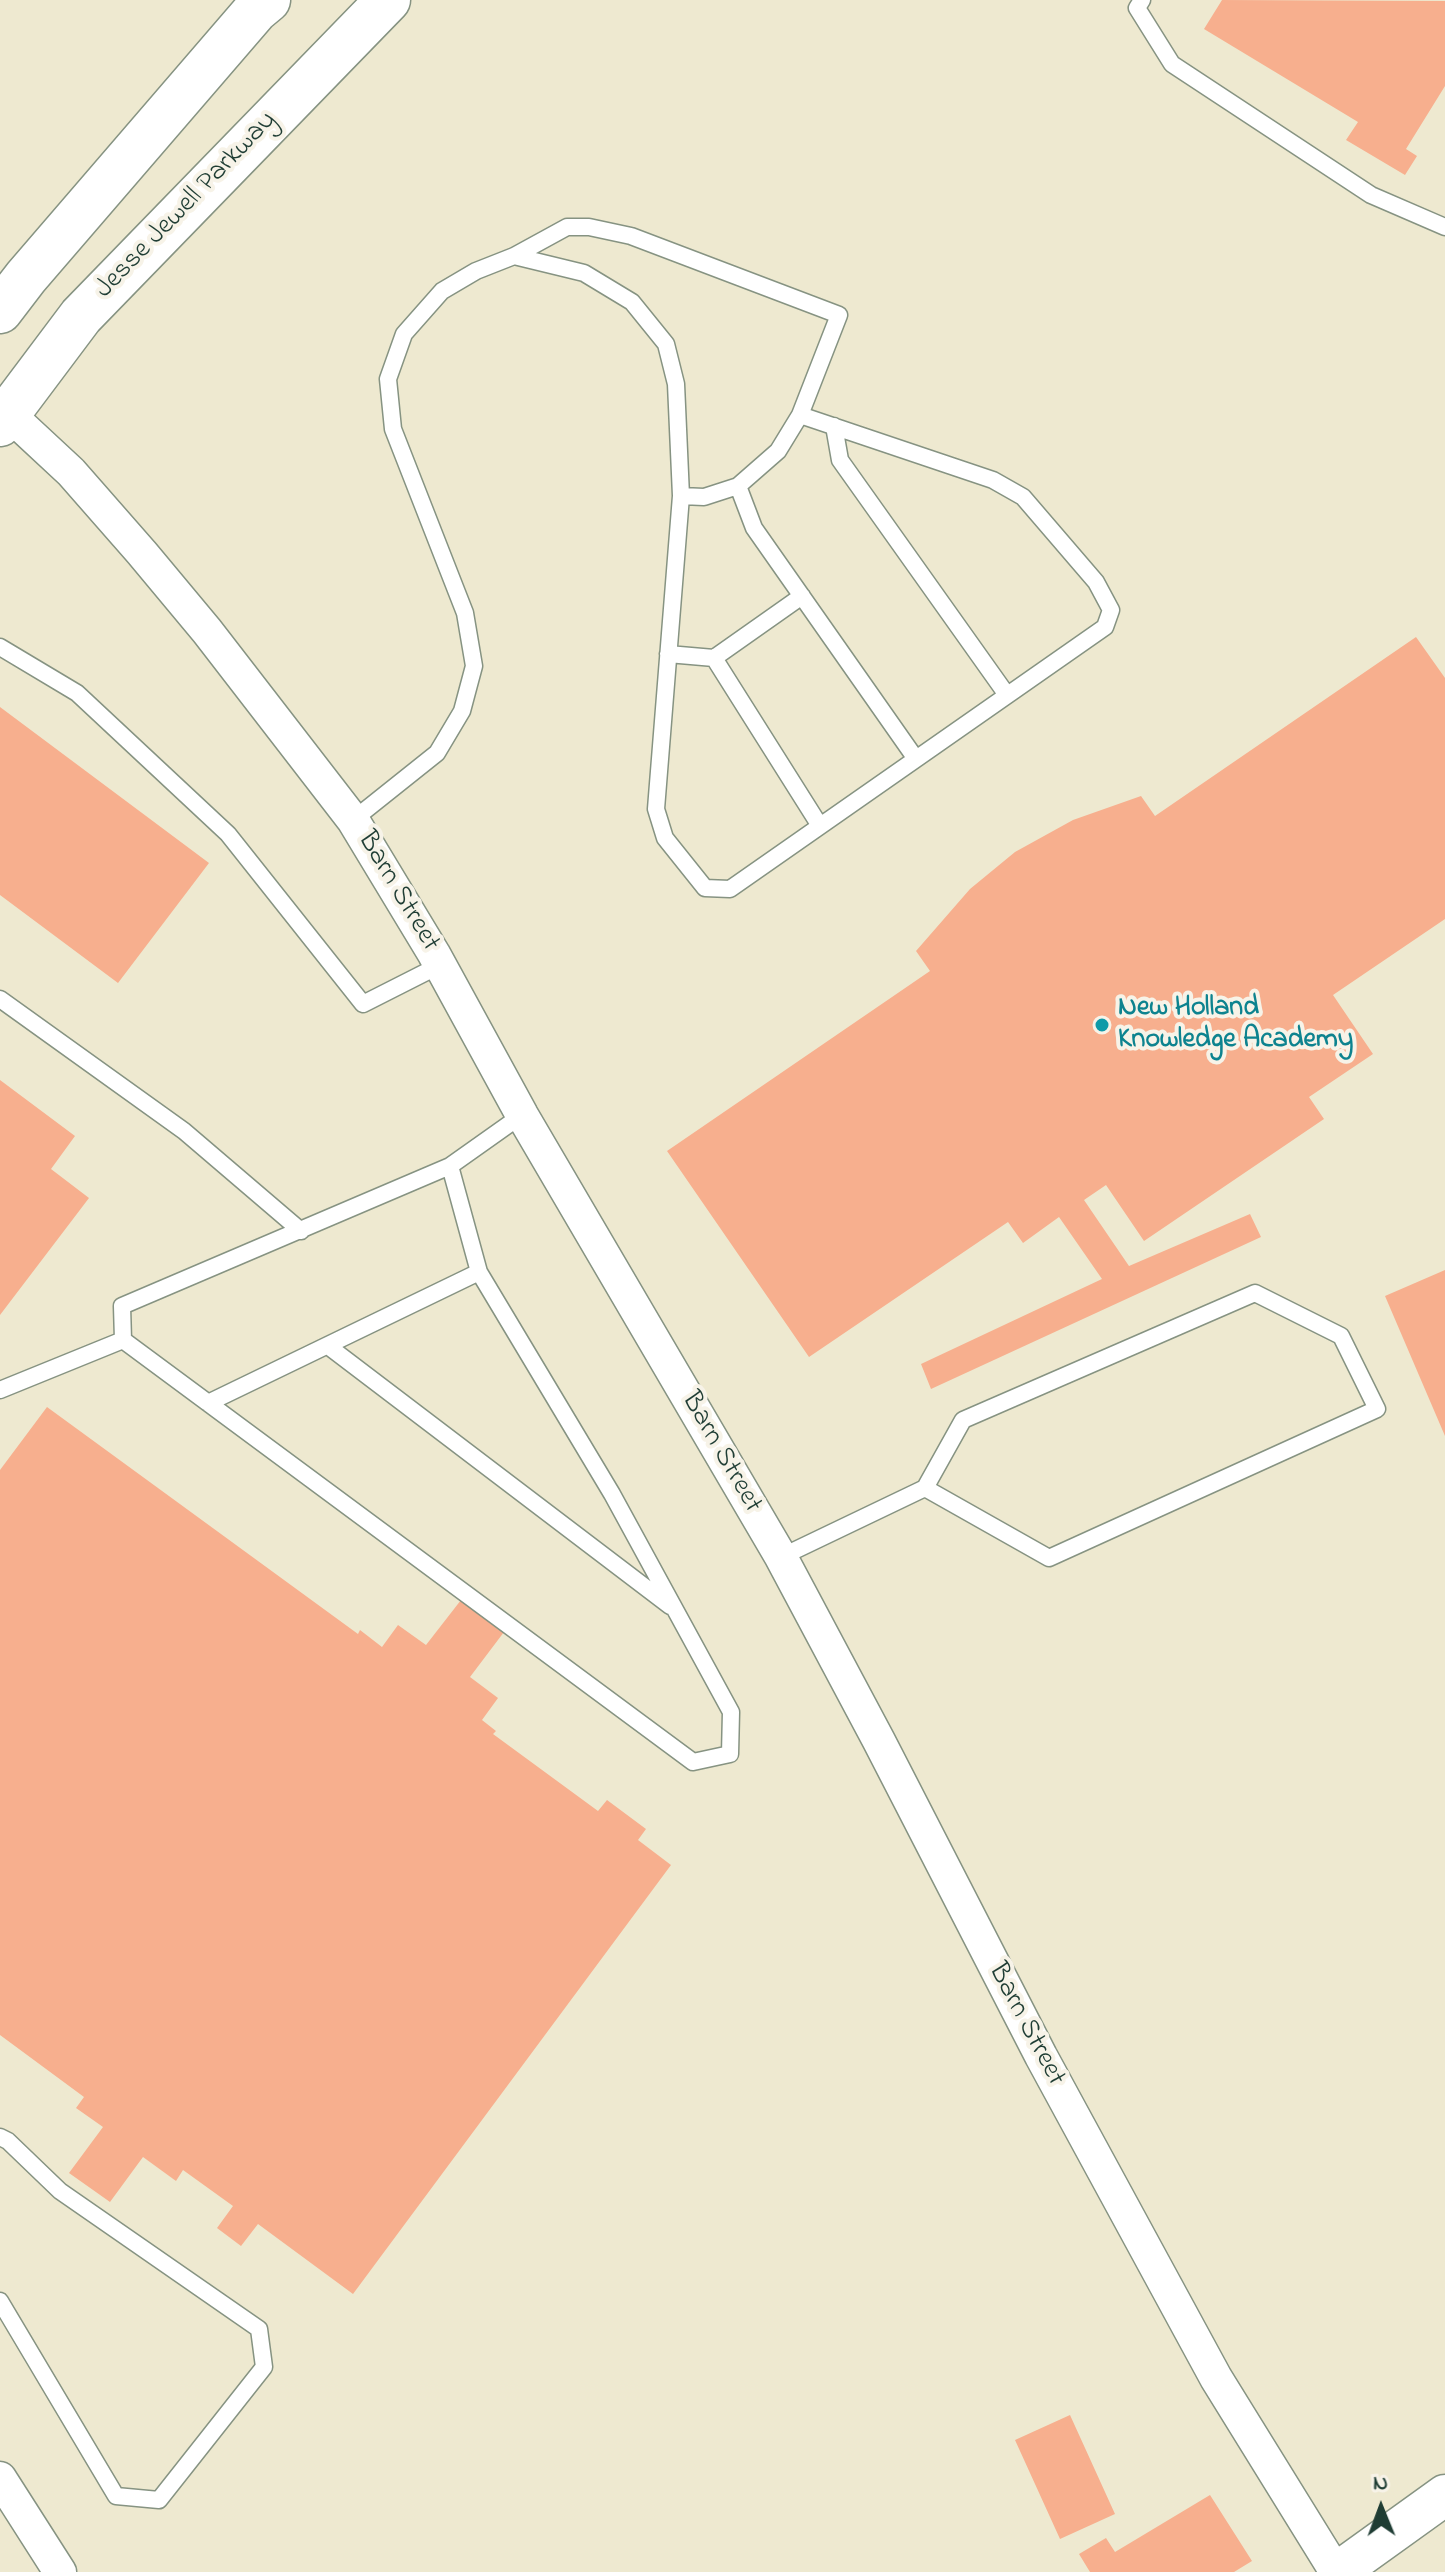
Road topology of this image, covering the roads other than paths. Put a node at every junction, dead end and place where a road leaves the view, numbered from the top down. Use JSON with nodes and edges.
{"nodes":[{"id":1,"x":268,"y":0,"type":"edge"},
{"id":2,"x":388,"y":0,"type":"edge"},
{"id":3,"x":1142,"y":0,"type":"edge"},
{"id":4,"x":1445,"y":227,"type":"edge"},
{"id":5,"x":514,"y":256,"type":"junction"},
{"id":6,"x":0,"y":311,"type":"edge"},
{"id":7,"x":3,"y":414,"type":"edge"},
{"id":8,"x":800,"y":415,"type":"junction"},
{"id":9,"x":834,"y":426,"type":"junction"},
{"id":10,"x":738,"y":486,"type":"junction"},
{"id":11,"x":681,"y":496,"type":"junction"},
{"id":12,"x":802,"y":596,"type":"junction"},
{"id":13,"x":0,"y":647,"type":"edge"},
{"id":14,"x":668,"y":654,"type":"junction"},
{"id":15,"x":714,"y":658,"type":"junction"},
{"id":16,"x":1007,"y":695,"type":"junction"},
{"id":17,"x":916,"y":759,"type":"junction"},
{"id":18,"x":353,"y":820,"type":"junction"},
{"id":19,"x":820,"y":826,"type":"junction"},
{"id":20,"x":440,"y":965,"type":"junction"},
{"id":21,"x":0,"y":999,"type":"edge"},
{"id":22,"x":522,"y":1115,"type":"junction"},
{"id":23,"x":450,"y":1166,"type":"junction"},
{"id":24,"x":301,"y":1231,"type":"junction"},
{"id":25,"x":479,"y":1272,"type":"junction"},
{"id":26,"x":123,"y":1340,"type":"junction"},
{"id":27,"x":328,"y":1346,"type":"junction"},
{"id":28,"x":0,"y":1390,"type":"edge"},
{"id":29,"x":208,"y":1403,"type":"junction"},
{"id":30,"x":925,"y":1488,"type":"junction"},
{"id":31,"x":781,"y":1557,"type":"junction"},
{"id":32,"x":675,"y":1609,"type":"junction"},
{"id":33,"x":0,"y":2137,"type":"edge"},
{"id":34,"x":0,"y":2301,"type":"edge"},
{"id":35,"x":0,"y":2478,"type":"edge"},
{"id":36,"x":1445,"y":2495,"type":"edge"},
{"id":37,"x":60,"y":2572,"type":"edge"},
{"id":38,"x":1337,"y":2572,"type":"edge"}],
"edges":[{"from":1,"to":6,"type":"main road"},
{"from":2,"to":7,"type":"main road","name":"Jesse Jewell Parkway"},
{"from":3,"to":4,"type":"lane"},
{"from":5,"to":8,"type":"lane"},
{"from":5,"to":11,"type":"lane"},
{"from":5,"to":18,"type":"lane"},
{"from":7,"to":18,"type":"street","name":"Barn Street"},
{"from":8,"to":9,"type":"lane"},
{"from":8,"to":10,"type":"lane"},
{"from":9,"to":16,"type":"lane"},
{"from":9,"to":16,"type":"lane"},
{"from":10,"to":11,"type":"lane"},
{"from":10,"to":12,"type":"lane"},
{"from":11,"to":14,"type":"lane"},
{"from":12,"to":15,"type":"lane"},
{"from":12,"to":17,"type":"lane"},
{"from":13,"to":20,"type":"lane"},
{"from":14,"to":15,"type":"lane"},
{"from":14,"to":19,"type":"lane"},
{"from":15,"to":19,"type":"lane"},
{"from":16,"to":17,"type":"lane"},
{"from":17,"to":19,"type":"lane"},
{"from":18,"to":20,"type":"street","name":"Barn Street"},
{"from":20,"to":22,"type":"street","name":"Barn Street"},
{"from":21,"to":24,"type":"lane"},
{"from":22,"to":23,"type":"lane"},
{"from":22,"to":31,"type":"street","name":"Barn Street"},
{"from":23,"to":24,"type":"lane"},
{"from":23,"to":25,"type":"lane"},
{"from":24,"to":26,"type":"lane"},
{"from":25,"to":27,"type":"lane"},
{"from":25,"to":32,"type":"lane"},
{"from":26,"to":28,"type":"lane"},
{"from":26,"to":29,"type":"lane"},
{"from":27,"to":29,"type":"lane"},
{"from":27,"to":32,"type":"lane"},
{"from":29,"to":32,"type":"lane"},
{"from":30,"to":30,"type":"lane"},
{"from":30,"to":31,"type":"lane"},
{"from":31,"to":38,"type":"street","name":"Barn Street"},
{"from":33,"to":34,"type":"lane"},
{"from":35,"to":37,"type":"street"},
{"from":36,"to":38,"type":"street"}]}
